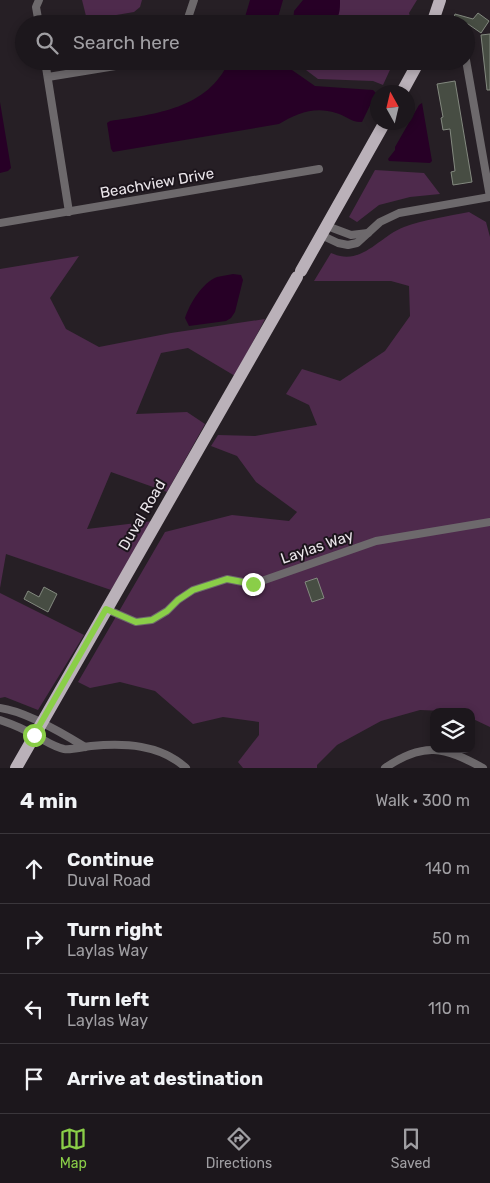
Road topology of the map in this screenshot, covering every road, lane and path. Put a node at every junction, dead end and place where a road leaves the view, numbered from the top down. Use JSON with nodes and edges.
{"nodes":[{"id":1,"x":39,"y":0,"type":"edge"},
{"id":2,"x":194,"y":0,"type":"edge"},
{"id":3,"x":440,"y":0,"type":"edge"},
{"id":4,"x":37,"y":15,"type":"edge"},
{"id":5,"x":189,"y":15,"type":"edge"},
{"id":6,"x":435,"y":15,"type":"edge"},
{"id":7,"x":47,"y":70,"type":"edge"},
{"id":8,"x":94,"y":70,"type":"edge"},
{"id":9,"x":414,"y":70,"type":"edge"},
{"id":10,"x":468,"y":70,"type":"edge"},
{"id":11,"x":48,"y":78,"type":"junction"},
{"id":12,"x":406,"y":85,"type":"edge"},
{"id":13,"x":381,"y":130,"type":"edge"},
{"id":14,"x":319,"y":169,"type":"dead end"},
{"id":15,"x":490,"y":197,"type":"edge"},
{"id":16,"x":69,"y":212,"type":"junction"},
{"id":17,"x":0,"y":223,"type":"edge"},
{"id":18,"x":324,"y":231,"type":"junction"},
{"id":19,"x":490,"y":522,"type":"edge"},
{"id":20,"x":106,"y":609,"type":"junction"},
{"id":21,"x":0,"y":708,"type":"edge"},
{"id":22,"x":0,"y":720,"type":"edge"},
{"id":23,"x":37,"y":729,"type":"junction"},
{"id":24,"x":85,"y":747,"type":"junction"},
{"id":25,"x":16,"y":768,"type":"edge"},
{"id":26,"x":186,"y":768,"type":"edge"},
{"id":27,"x":385,"y":768,"type":"edge"},
{"id":28,"x":483,"y":768,"type":"edge"}],
"edges":[{"from":1,"to":4,"type":"street"},
{"from":2,"to":5,"type":"street"},
{"from":3,"to":6,"type":"main road"},
{"from":7,"to":11,"type":"street"},
{"from":8,"to":11,"type":"street"},
{"from":9,"to":12,"type":"main road"},
{"from":10,"to":15,"type":"street"},
{"from":11,"to":16,"type":"street"},
{"from":13,"to":18,"type":"main road","name":"Duval Road"},
{"from":14,"to":16,"type":"street","name":"Beachview Drive"},
{"from":15,"to":18,"type":"street"},
{"from":16,"to":17,"type":"street","name":"Beachview Drive"},
{"from":18,"to":20,"type":"main road","name":"Duval Road"},
{"from":19,"to":20,"type":"street","name":"Laylas Way"},
{"from":20,"to":23,"type":"main road","name":"Duval Road"},
{"from":21,"to":23,"type":"street"},
{"from":22,"to":23,"type":"street"},
{"from":23,"to":24,"type":"street"},
{"from":23,"to":24,"type":"street"},
{"from":23,"to":25,"type":"main road","name":"Duval Road"},
{"from":24,"to":26,"type":"street"},
{"from":27,"to":28,"type":"street"}]}
